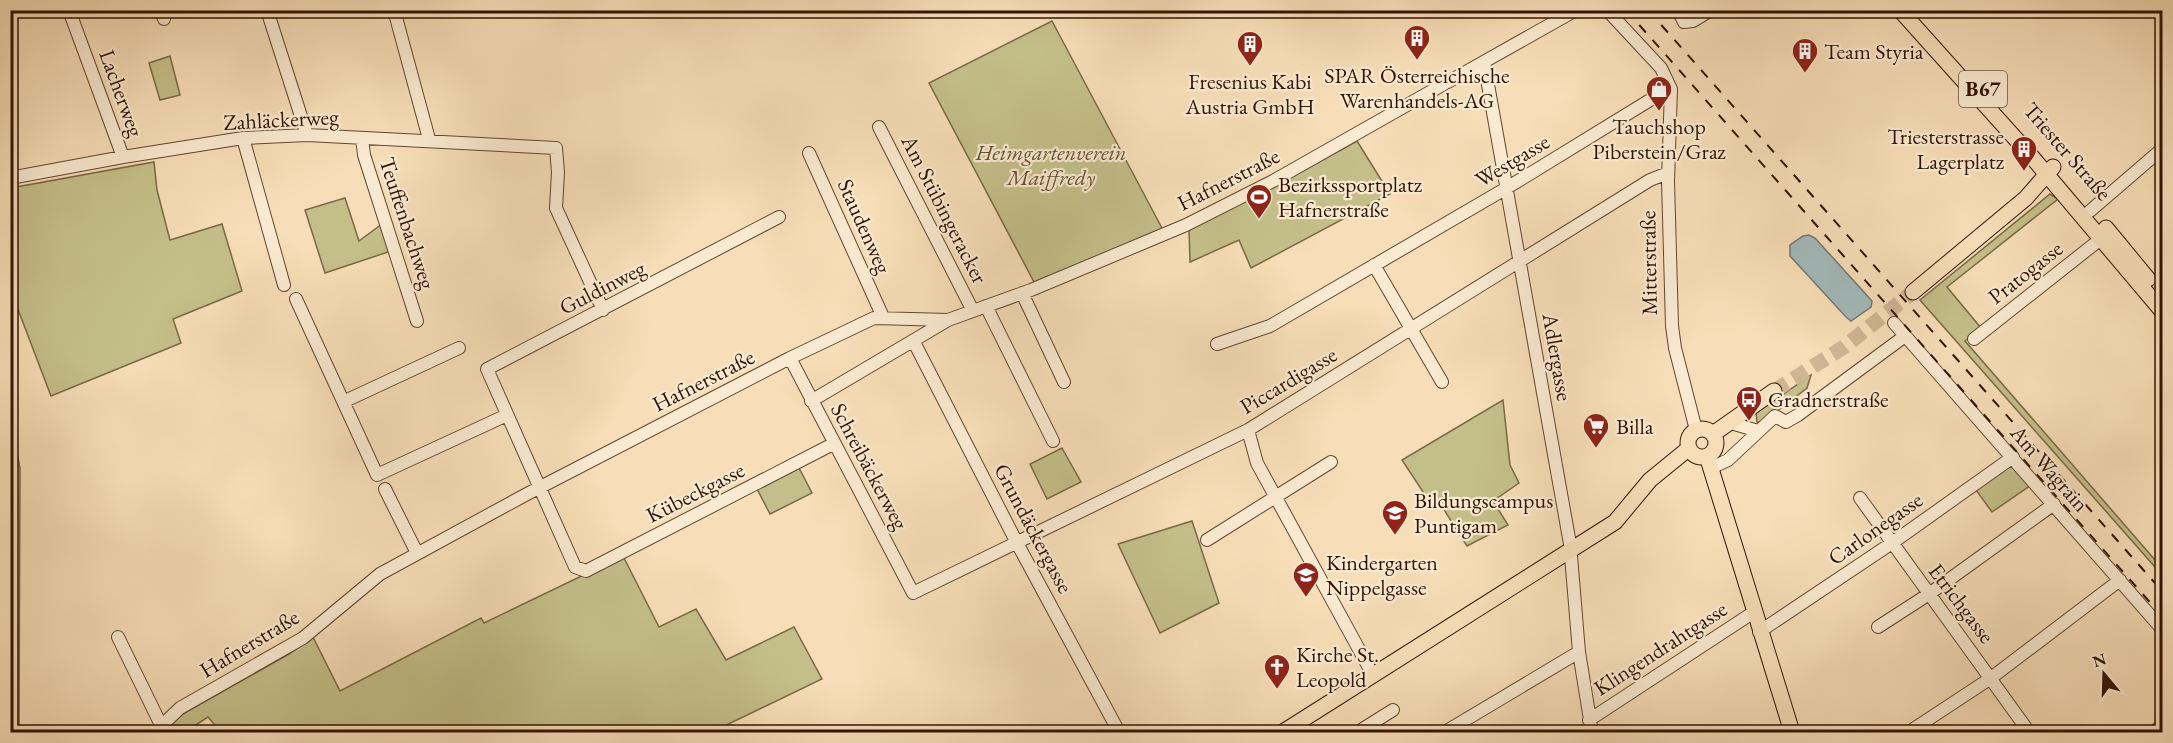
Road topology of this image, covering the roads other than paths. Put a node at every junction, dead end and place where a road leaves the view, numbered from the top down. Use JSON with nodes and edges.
{"nodes":[{"id":1,"x":69,"y":10,"type":"edge"},
{"id":2,"x":267,"y":10,"type":"edge"},
{"id":3,"x":394,"y":10,"type":"edge"},
{"id":4,"x":1576,"y":10,"type":"edge"},
{"id":5,"x":1607,"y":10,"type":"edge"},
{"id":6,"x":1678,"y":10,"type":"edge"},
{"id":7,"x":1711,"y":10,"type":"edge"},
{"id":8,"x":1900,"y":10,"type":"edge"},
{"id":9,"x":1913,"y":10,"type":"edge"},
{"id":10,"x":1484,"y":62,"type":"junction"},
{"id":11,"x":1671,"y":93,"type":"junction"},
{"id":12,"x":879,"y":127,"type":"dead end"},
{"id":13,"x":308,"y":135,"type":"junction"},
{"id":14,"x":243,"y":138,"type":"junction"},
{"id":15,"x":362,"y":138,"type":"junction"},
{"id":16,"x":429,"y":139,"type":"junction"},
{"id":17,"x":2163,"y":149,"type":"edge"},
{"id":18,"x":809,"y":153,"type":"dead end"},
{"id":19,"x":123,"y":157,"type":"junction"},
{"id":20,"x":2050,"y":170,"type":"junction"},
{"id":21,"x":1668,"y":173,"type":"junction"},
{"id":22,"x":10,"y":178,"type":"edge"},
{"id":23,"x":1505,"y":189,"type":"junction"},
{"id":24,"x":2090,"y":211,"type":"junction"},
{"id":25,"x":779,"y":217,"type":"dead end"},
{"id":26,"x":2102,"y":238,"type":"junction"},
{"id":27,"x":1520,"y":263,"type":"junction"},
{"id":28,"x":1374,"y":265,"type":"junction"},
{"id":29,"x":284,"y":285,"type":"dead end"},
{"id":30,"x":1913,"y":292,"type":"tunnel mouth"},
{"id":31,"x":1022,"y":293,"type":"junction"},
{"id":32,"x":2163,"y":297,"type":"edge"},
{"id":33,"x":296,"y":298,"type":"dead end"},
{"id":34,"x":986,"y":306,"type":"junction"},
{"id":35,"x":603,"y":310,"type":"junction"},
{"id":36,"x":973,"y":311,"type":"junction"},
{"id":37,"x":2163,"y":311,"type":"edge"},
{"id":38,"x":883,"y":317,"type":"junction"},
{"id":39,"x":948,"y":320,"type":"junction"},
{"id":40,"x":417,"y":321,"type":"dead end"},
{"id":41,"x":1894,"y":323,"type":"dead end"},
{"id":42,"x":1411,"y":330,"type":"junction"},
{"id":43,"x":1905,"y":336,"type":"junction"},
{"id":44,"x":1974,"y":339,"type":"dead end"},
{"id":45,"x":914,"y":342,"type":"junction"},
{"id":46,"x":1217,"y":344,"type":"dead end"},
{"id":47,"x":459,"y":348,"type":"dead end"},
{"id":48,"x":790,"y":358,"type":"junction"},
{"id":49,"x":1064,"y":382,"type":"dead end"},
{"id":50,"x":1442,"y":382,"type":"dead end"},
{"id":51,"x":1774,"y":391,"type":"tunnel mouth"},
{"id":52,"x":345,"y":401,"type":"junction"},
{"id":53,"x":811,"y":401,"type":"junction"},
{"id":54,"x":507,"y":415,"type":"junction"},
{"id":55,"x":1731,"y":423,"type":"junction"},
{"id":56,"x":1248,"y":430,"type":"junction"},
{"id":57,"x":1696,"y":430,"type":"junction"},
{"id":58,"x":1758,"y":431,"type":"junction"},
{"id":59,"x":1713,"y":434,"type":"junction"},
{"id":60,"x":1053,"y":441,"type":"dead end"},
{"id":61,"x":833,"y":444,"type":"junction"},
{"id":62,"x":1688,"y":448,"type":"junction"},
{"id":63,"x":2013,"y":457,"type":"junction"},
{"id":64,"x":1331,"y":462,"type":"dead end"},
{"id":65,"x":1709,"y":462,"type":"junction"},
{"id":66,"x":539,"y":488,"type":"junction"},
{"id":67,"x":385,"y":489,"type":"dead end"},
{"id":68,"x":1275,"y":496,"type":"junction"},
{"id":69,"x":1860,"y":498,"type":"dead end"},
{"id":70,"x":2054,"y":504,"type":"junction"},
{"id":71,"x":1207,"y":540,"type":"dead end"},
{"id":72,"x":1017,"y":543,"type":"junction"},
{"id":73,"x":1892,"y":543,"type":"junction"},
{"id":74,"x":1570,"y":550,"type":"junction"},
{"id":75,"x":417,"y":553,"type":"junction"},
{"id":76,"x":575,"y":567,"type":"joint"},
{"id":77,"x":2120,"y":580,"type":"junction"},
{"id":78,"x":913,"y":593,"type":"joint"},
{"id":79,"x":1929,"y":594,"type":"junction"},
{"id":80,"x":1754,"y":612,"type":"junction"},
{"id":81,"x":1878,"y":627,"type":"dead end"},
{"id":82,"x":2163,"y":629,"type":"edge"},
{"id":83,"x":1759,"y":632,"type":"junction"},
{"id":84,"x":118,"y":637,"type":"dead end"},
{"id":85,"x":1579,"y":652,"type":"junction"},
{"id":86,"x":1373,"y":675,"type":"junction"},
{"id":87,"x":1991,"y":678,"type":"junction"},
{"id":88,"x":1393,"y":710,"type":"dead end"},
{"id":89,"x":2163,"y":725,"type":"edge"},
{"id":90,"x":1590,"y":726,"type":"edge"},
{"id":91,"x":1301,"y":727,"type":"edge"},
{"id":92,"x":158,"y":729,"type":"edge"},
{"id":93,"x":1119,"y":732,"type":"edge"},
{"id":94,"x":1283,"y":732,"type":"edge"},
{"id":95,"x":1358,"y":732,"type":"edge"},
{"id":96,"x":1445,"y":732,"type":"edge"},
{"id":97,"x":1792,"y":732,"type":"edge"},
{"id":98,"x":1910,"y":732,"type":"edge"},
{"id":99,"x":2030,"y":732,"type":"edge"},
{"id":100,"x":2154,"y":732,"type":"edge"}],
"edges":[{"from":1,"to":19,"type":"street","name":"Lacherweg"},
{"from":2,"to":13,"type":"street"},
{"from":3,"to":16,"type":"street"},
{"from":4,"to":10,"type":"street","name":"Hafnerstraße"},
{"from":5,"to":11,"type":"street"},
{"from":6,"to":7,"type":"street"},
{"from":8,"to":20,"type":"main road","name":"Triester Straße","number":"B67"},
{"from":9,"to":20,"type":"main road","name":"Triester Straße","number":"B67"},
{"from":10,"to":23,"type":"street","name":"Adlergasse"},
{"from":10,"to":31,"type":"street","name":"Hafnerstraße"},
{"from":11,"to":21,"type":"street","name":"Mitterstraße"},
{"from":11,"to":23,"type":"street","name":"Westgasse"},
{"from":12,"to":36,"type":"street","name":"Am Stübingeracker"},
{"from":13,"to":14,"type":"street","name":"Zahläckerweg"},
{"from":13,"to":15,"type":"street","name":"Zahläckerweg"},
{"from":14,"to":19,"type":"street","name":"Zahläckerweg"},
{"from":14,"to":29,"type":"street"},
{"from":15,"to":16,"type":"street","name":"Zahläckerweg"},
{"from":15,"to":40,"type":"street","name":"Teuffenbachweg"},
{"from":16,"to":35,"type":"street","name":"Zahläckerweg"},
{"from":17,"to":24,"type":"street"},
{"from":18,"to":38,"type":"street","name":"Staudenweg"},
{"from":19,"to":22,"type":"street","name":"Zahläckerweg"},
{"from":20,"to":24,"type":"main road","name":"Triester Straße","number":"B67"},
{"from":20,"to":26,"type":"main road","name":"Triester Straße","number":"B67"},
{"from":20,"to":30,"type":"main road"},
{"from":21,"to":27,"type":"street","name":"Piccardigasse"},
{"from":21,"to":57,"type":"street","name":"Mitterstraße"},
{"from":23,"to":27,"type":"street","name":"Adlergasse"},
{"from":23,"to":28,"type":"street","name":"Westgasse"},
{"from":24,"to":32,"type":"main road","name":"Triester Straße","number":"B67"},
{"from":25,"to":35,"type":"street","name":"Guldinweg"},
{"from":26,"to":37,"type":"main road","name":"Triester Straße","number":"B67"},
{"from":26,"to":44,"type":"street","name":"Pratogasse"},
{"from":27,"to":42,"type":"street","name":"Piccardigasse"},
{"from":27,"to":74,"type":"street","name":"Adlergasse"},
{"from":28,"to":42,"type":"street"},
{"from":28,"to":46,"type":"street","name":"Westgasse"},
{"from":31,"to":34,"type":"street","name":"Hafnerstraße"},
{"from":31,"to":49,"type":"street"},
{"from":33,"to":52,"type":"street"},
{"from":34,"to":36,"type":"street","name":"Hafnerstraße"},
{"from":34,"to":60,"type":"street"},
{"from":35,"to":54,"type":"street","name":"Guldinweg"},
{"from":36,"to":39,"type":"street","name":"Hafnerstraße"},
{"from":38,"to":39,"type":"street","name":"Hafnerstraße"},
{"from":38,"to":48,"type":"street","name":"Hafnerstraße"},
{"from":39,"to":45,"type":"street"},
{"from":41,"to":43,"type":"street","name":"Am Wagrain"},
{"from":42,"to":50,"type":"street"},
{"from":42,"to":56,"type":"street","name":"Piccardigasse"},
{"from":43,"to":58,"type":"street"},
{"from":43,"to":63,"type":"street","name":"Am Wagrain"},
{"from":45,"to":53,"type":"street"},
{"from":45,"to":72,"type":"street","name":"Grundäckergasse"},
{"from":47,"to":52,"type":"street"},
{"from":48,"to":53,"type":"street","name":"Schreibäckerweg"},
{"from":48,"to":66,"type":"street","name":"Hafnerstraße"},
{"from":51,"to":55,"type":"main road"},
{"from":52,"to":54,"type":"street"},
{"from":53,"to":61,"type":"street","name":"Schreibäckerweg"},
{"from":54,"to":66,"type":"street","name":"Guldinweg"},
{"from":55,"to":58,"type":"street"},
{"from":55,"to":59,"type":"main road"},
{"from":56,"to":68,"type":"street"},
{"from":56,"to":72,"type":"street","name":"Piccardigasse"},
{"from":57,"to":59,"type":"main road"},
{"from":57,"to":62,"type":"main road"},
{"from":58,"to":65,"type":"street"},
{"from":59,"to":65,"type":"main road"},
{"from":61,"to":76,"type":"street","name":"Kübeckgasse"},
{"from":61,"to":78,"type":"street","name":"Schreibäckerweg"},
{"from":62,"to":65,"type":"main road"},
{"from":62,"to":74,"type":"main road"},
{"from":63,"to":70,"type":"street","name":"Am Wagrain"},
{"from":63,"to":73,"type":"street","name":"Carlonegasse"},
{"from":64,"to":68,"type":"street"},
{"from":65,"to":80,"type":"main road"},
{"from":66,"to":75,"type":"street","name":"Hafnerstraße"},
{"from":66,"to":76,"type":"street","name":"Guldinweg"},
{"from":67,"to":75,"type":"street"},
{"from":68,"to":71,"type":"street"},
{"from":68,"to":86,"type":"street"},
{"from":69,"to":73,"type":"street","name":"Etrichgasse"},
{"from":70,"to":77,"type":"street","name":"Am Wagrain"},
{"from":70,"to":79,"type":"street"},
{"from":72,"to":78,"type":"street","name":"Piccardigasse"},
{"from":72,"to":93,"type":"street","name":"Grundäckergasse"},
{"from":73,"to":79,"type":"street","name":"Etrichgasse"},
{"from":73,"to":83,"type":"street","name":"Carlonegasse"},
{"from":74,"to":85,"type":"street","name":"Adlergasse"},
{"from":74,"to":86,"type":"main road"},
{"from":75,"to":92,"type":"street","name":"Hafnerstraße"},
{"from":77,"to":82,"type":"street","name":"Am Wagrain"},
{"from":77,"to":87,"type":"street"},
{"from":79,"to":81,"type":"street"},
{"from":79,"to":87,"type":"street","name":"Etrichgasse"},
{"from":80,"to":83,"type":"main road"},
{"from":80,"to":90,"type":"street","name":"Klingendrahtgasse"},
{"from":83,"to":97,"type":"main road"},
{"from":84,"to":92,"type":"street","name":"Hafnerstraße"},
{"from":85,"to":90,"type":"street","name":"Adlergasse"},
{"from":85,"to":96,"type":"street"},
{"from":86,"to":91,"type":"main road"},
{"from":87,"to":98,"type":"street"},
{"from":87,"to":99,"type":"street","name":"Etrichgasse"},
{"from":88,"to":95,"type":"street"},
{"from":89,"to":100,"type":"street"},
{"from":91,"to":94,"type":"main road"}]}
